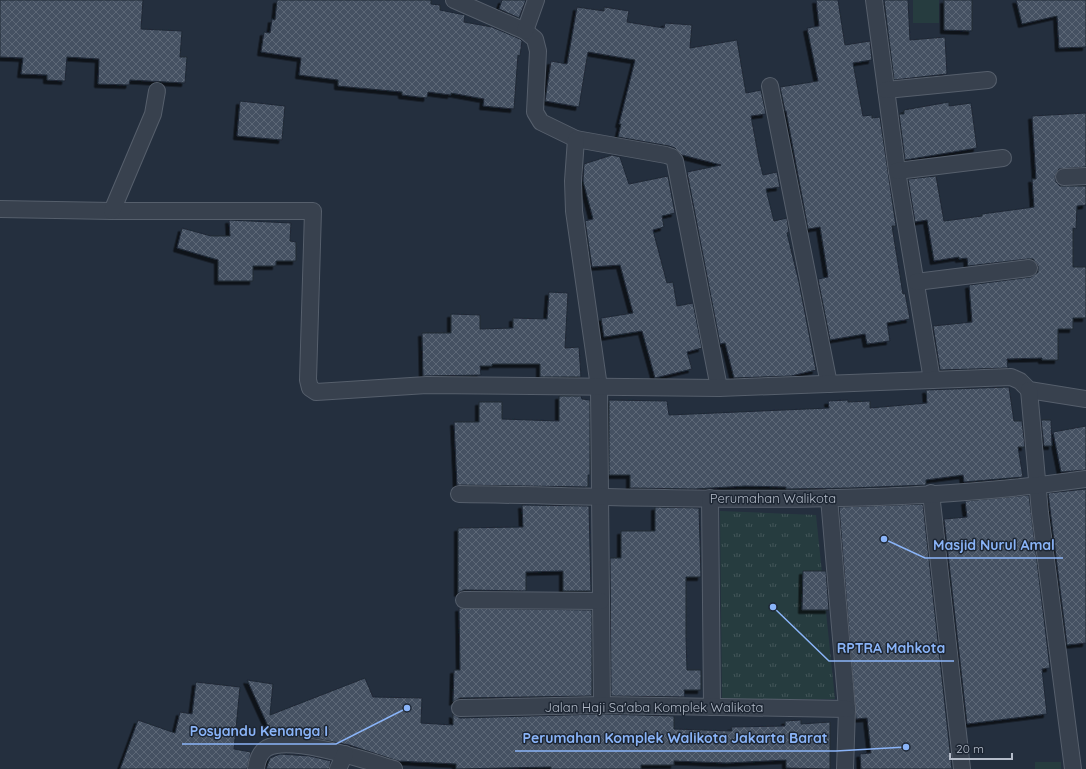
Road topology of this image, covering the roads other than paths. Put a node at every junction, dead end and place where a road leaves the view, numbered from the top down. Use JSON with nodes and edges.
{"nodes":[{"id":1,"x":454,"y":0,"type":"edge"},
{"id":2,"x":536,"y":0,"type":"edge"},
{"id":3,"x":874,"y":0,"type":"edge"},
{"id":4,"x":525,"y":31,"type":"junction"},
{"id":5,"x":988,"y":80,"type":"dead end"},
{"id":6,"x":770,"y":86,"type":"dead end"},
{"id":7,"x":157,"y":90,"type":"dead end"},
{"id":8,"x":886,"y":90,"type":"junction"},
{"id":9,"x":576,"y":139,"type":"junction"},
{"id":10,"x":1003,"y":158,"type":"dead end"},
{"id":11,"x":897,"y":171,"type":"junction"},
{"id":12,"x":1064,"y":176,"type":"dead end"},
{"id":13,"x":1086,"y":176,"type":"edge"},
{"id":14,"x":0,"y":209,"type":"edge"},
{"id":15,"x":112,"y":212,"type":"junction"},
{"id":16,"x":1029,"y":268,"type":"dead end"},
{"id":17,"x":916,"y":282,"type":"junction"},
{"id":18,"x":932,"y":380,"type":"junction"},
{"id":19,"x":829,"y":384,"type":"junction"},
{"id":20,"x":599,"y":387,"type":"junction"},
{"id":21,"x":719,"y":388,"type":"junction"},
{"id":22,"x":1029,"y":390,"type":"junction"},
{"id":23,"x":1086,"y":399,"type":"edge"},
{"id":24,"x":1086,"y":479,"type":"edge"},
{"id":25,"x":1036,"y":486,"type":"junction"},
{"id":26,"x":930,"y":493,"type":"junction"},
{"id":27,"x":459,"y":494,"type":"dead end"},
{"id":28,"x":599,"y":496,"type":"junction"},
{"id":29,"x":710,"y":498,"type":"junction"},
{"id":30,"x":829,"y":498,"type":"junction"},
{"id":31,"x":464,"y":600,"type":"dead end"},
{"id":32,"x":601,"y":601,"type":"junction"},
{"id":33,"x":602,"y":705,"type":"junction"},
{"id":34,"x":712,"y":707,"type":"junction"},
{"id":35,"x":460,"y":708,"type":"dead end"},
{"id":36,"x":847,"y":709,"type":"junction"},
{"id":37,"x":345,"y":754,"type":"junction"},
{"id":38,"x":256,"y":769,"type":"edge"},
{"id":39,"x":338,"y":769,"type":"edge"},
{"id":40,"x":394,"y":769,"type":"edge"},
{"id":41,"x":845,"y":769,"type":"edge"},
{"id":42,"x":962,"y":769,"type":"edge"},
{"id":43,"x":1073,"y":769,"type":"edge"}],
"edges":[{"from":1,"to":4,"type":"street"},
{"from":2,"to":4,"type":"street"},
{"from":3,"to":8,"type":"street"},
{"from":4,"to":9,"type":"street"},
{"from":5,"to":8,"type":"street"},
{"from":6,"to":19,"type":"street"},
{"from":7,"to":15,"type":"street"},
{"from":8,"to":11,"type":"street"},
{"from":9,"to":20,"type":"street"},
{"from":9,"to":21,"type":"street"},
{"from":10,"to":11,"type":"street"},
{"from":11,"to":17,"type":"street"},
{"from":12,"to":13,"type":"street"},
{"from":14,"to":15,"type":"street"},
{"from":15,"to":20,"type":"street"},
{"from":16,"to":17,"type":"street"},
{"from":17,"to":18,"type":"street"},
{"from":18,"to":19,"type":"street"},
{"from":18,"to":22,"type":"street"},
{"from":19,"to":21,"type":"street"},
{"from":20,"to":21,"type":"street"},
{"from":20,"to":28,"type":"street"},
{"from":22,"to":23,"type":"street"},
{"from":22,"to":25,"type":"street"},
{"from":24,"to":25,"type":"street","name":"Perumahan Walikota"},
{"from":25,"to":26,"type":"street","name":"Perumahan Walikota"},
{"from":25,"to":43,"type":"street"},
{"from":26,"to":30,"type":"street","name":"Perumahan Walikota"},
{"from":26,"to":42,"type":"street"},
{"from":27,"to":28,"type":"street","name":"Perumahan Walikota"},
{"from":28,"to":29,"type":"street","name":"Perumahan Walikota"},
{"from":28,"to":32,"type":"street"},
{"from":29,"to":30,"type":"street","name":"Perumahan Walikota"},
{"from":29,"to":34,"type":"street"},
{"from":30,"to":36,"type":"street"},
{"from":31,"to":32,"type":"street"},
{"from":32,"to":33,"type":"street"},
{"from":33,"to":34,"type":"street","name":"Jalan Haji Sa'aba Komplek Walikota"},
{"from":33,"to":35,"type":"street","name":"Jalan Haji Sa'aba Komplek Walikota"},
{"from":34,"to":36,"type":"street","name":"Jalan Haji Sa'aba Komplek Walikota"},
{"from":36,"to":41,"type":"street"},
{"from":37,"to":38,"type":"street"},
{"from":37,"to":39,"type":"street"},
{"from":37,"to":40,"type":"street"}]}
